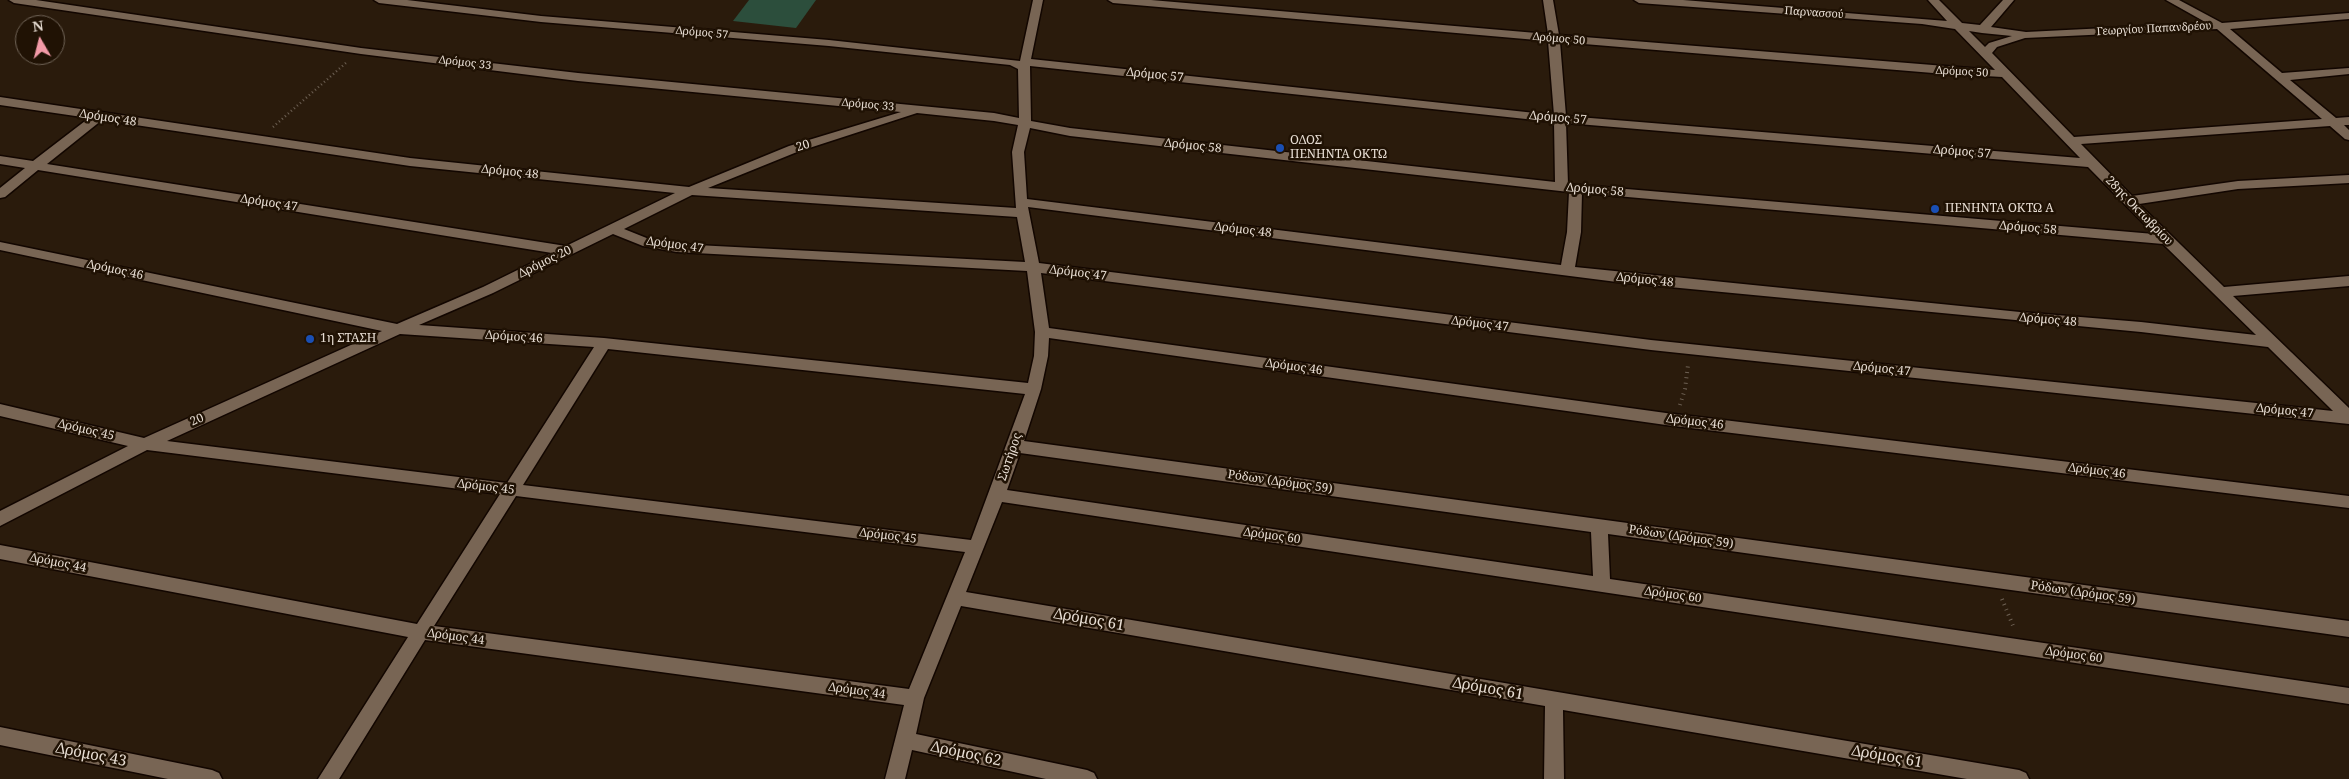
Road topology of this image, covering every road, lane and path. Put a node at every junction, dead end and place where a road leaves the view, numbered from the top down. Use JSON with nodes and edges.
{"nodes":[{"id":1,"x":14,"y":0,"type":"edge"},
{"id":2,"x":379,"y":0,"type":"edge"},
{"id":3,"x":1038,"y":0,"type":"edge"},
{"id":4,"x":1113,"y":0,"type":"edge"},
{"id":5,"x":1548,"y":0,"type":"edge"},
{"id":6,"x":1639,"y":0,"type":"edge"},
{"id":7,"x":1933,"y":0,"type":"edge"},
{"id":8,"x":2009,"y":0,"type":"edge"},
{"id":9,"x":2171,"y":0,"type":"edge"},
{"id":10,"x":2349,"y":16,"type":"edge"},
{"id":11,"x":2220,"y":26,"type":"junction"},
{"id":12,"x":1959,"y":27,"type":"junction"},
{"id":13,"x":1982,"y":30,"type":"junction"},
{"id":14,"x":2026,"y":36,"type":"junction"},
{"id":15,"x":1554,"y":39,"type":"junction"},
{"id":16,"x":361,"y":51,"type":"junction"},
{"id":17,"x":1986,"y":54,"type":"junction"},
{"id":18,"x":1025,"y":64,"type":"junction"},
{"id":19,"x":2349,"y":71,"type":"edge"},
{"id":20,"x":2005,"y":74,"type":"junction"},
{"id":21,"x":2280,"y":77,"type":"junction"},
{"id":22,"x":0,"y":101,"type":"edge"},
{"id":23,"x":918,"y":110,"type":"junction"},
{"id":24,"x":98,"y":117,"type":"junction"},
{"id":25,"x":1560,"y":119,"type":"junction"},
{"id":26,"x":2349,"y":121,"type":"edge"},
{"id":27,"x":2332,"y":122,"type":"junction"},
{"id":28,"x":1025,"y":123,"type":"junction"},
{"id":29,"x":2349,"y":136,"type":"edge"},
{"id":30,"x":257,"y":141,"type":"junction"},
{"id":31,"x":2070,"y":141,"type":"junction"},
{"id":32,"x":0,"y":160,"type":"edge"},
{"id":33,"x":2091,"y":163,"type":"junction"},
{"id":34,"x":36,"y":165,"type":"junction"},
{"id":35,"x":2349,"y":178,"type":"edge"},
{"id":36,"x":1562,"y":187,"type":"junction"},
{"id":37,"x":1576,"y":189,"type":"junction"},
{"id":38,"x":690,"y":191,"type":"junction"},
{"id":39,"x":0,"y":194,"type":"edge"},
{"id":40,"x":2129,"y":201,"type":"junction"},
{"id":41,"x":1022,"y":208,"type":"junction"},
{"id":42,"x":614,"y":228,"type":"junction"},
{"id":43,"x":2167,"y":240,"type":"junction"},
{"id":44,"x":0,"y":246,"type":"edge"},
{"id":45,"x":568,"y":251,"type":"junction"},
{"id":46,"x":1033,"y":267,"type":"junction"},
{"id":47,"x":1567,"y":270,"type":"junction"},
{"id":48,"x":2349,"y":281,"type":"edge"},
{"id":49,"x":2220,"y":292,"type":"junction"},
{"id":50,"x":398,"y":328,"type":"junction"},
{"id":51,"x":1042,"y":332,"type":"junction"},
{"id":52,"x":2271,"y":342,"type":"junction"},
{"id":53,"x":604,"y":344,"type":"junction"},
{"id":54,"x":1689,"y":349,"type":"junction"},
{"id":55,"x":1034,"y":389,"type":"junction"},
{"id":56,"x":0,"y":410,"type":"edge"},
{"id":57,"x":2349,"y":418,"type":"edge"},
{"id":58,"x":1674,"y":419,"type":"junction"},
{"id":59,"x":145,"y":444,"type":"junction"},
{"id":60,"x":1014,"y":446,"type":"junction"},
{"id":61,"x":509,"y":490,"type":"junction"},
{"id":62,"x":997,"y":495,"type":"junction"},
{"id":63,"x":2349,"y":502,"type":"edge"},
{"id":64,"x":0,"y":518,"type":"edge"},
{"id":65,"x":1599,"y":526,"type":"junction"},
{"id":66,"x":976,"y":546,"type":"junction"},
{"id":67,"x":0,"y":552,"type":"edge"},
{"id":68,"x":1991,"y":580,"type":"junction"},
{"id":69,"x":1602,"y":585,"type":"junction"},
{"id":70,"x":957,"y":598,"type":"junction"},
{"id":71,"x":2349,"y":629,"type":"edge"},
{"id":72,"x":420,"y":632,"type":"junction"},
{"id":73,"x":2022,"y":647,"type":"junction"},
{"id":74,"x":2349,"y":696,"type":"edge"},
{"id":75,"x":915,"y":698,"type":"junction"},
{"id":76,"x":1554,"y":701,"type":"junction"},
{"id":77,"x":0,"y":736,"type":"edge"},
{"id":78,"x":905,"y":740,"type":"junction"},
{"id":79,"x":212,"y":779,"type":"edge"},
{"id":80,"x":328,"y":779,"type":"edge"},
{"id":81,"x":895,"y":779,"type":"edge"},
{"id":82,"x":1087,"y":779,"type":"edge"},
{"id":83,"x":1554,"y":779,"type":"edge"},
{"id":84,"x":2019,"y":779,"type":"edge"}],
"edges":[{"from":1,"to":16,"type":"street","name":"Δρόμος 33"},
{"from":2,"to":18,"type":"street","name":"Δρόμος 57"},
{"from":3,"to":18,"type":"street","name":"Σωτήρος"},
{"from":4,"to":15,"type":"street","name":"Δρόμος 50"},
{"from":5,"to":15,"type":"street"},
{"from":6,"to":12,"type":"street","name":"Παρνασσού"},
{"from":7,"to":12,"type":"street","name":"28ης Οκτωβρίου"},
{"from":8,"to":13,"type":"street"},
{"from":9,"to":11,"type":"street"},
{"from":10,"to":11,"type":"street","name":"Γεωργίου Παπανδρέου"},
{"from":11,"to":14,"type":"street","name":"Γεωργίου Παπανδρέου"},
{"from":11,"to":21,"type":"street"},
{"from":12,"to":13,"type":"street","name":"Γεωργίου Παπανδρέου"},
{"from":12,"to":17,"type":"street","name":"28ης Οκτωβρίου"},
{"from":13,"to":14,"type":"street","name":"Γεωργίου Παπανδρέου"},
{"from":14,"to":17,"type":"street"},
{"from":15,"to":20,"type":"street","name":"Δρόμος 50"},
{"from":15,"to":25,"type":"street"},
{"from":16,"to":23,"type":"street","name":"Δρόμος 33"},
{"from":16,"to":30,"type":"path"},
{"from":17,"to":20,"type":"street","name":"28ης Οκτωβρίου"},
{"from":18,"to":25,"type":"street","name":"Δρόμος 57"},
{"from":18,"to":28,"type":"street","name":"Σωτήρος"},
{"from":19,"to":21,"type":"street"},
{"from":20,"to":31,"type":"street","name":"28ης Οκτωβρίου"},
{"from":21,"to":27,"type":"street"},
{"from":22,"to":24,"type":"street","name":"Δρόμος 48"},
{"from":23,"to":28,"type":"street","name":"Δρόμος 33"},
{"from":23,"to":38,"type":"street","name":"20"},
{"from":24,"to":30,"type":"street","name":"Δρόμος 48"},
{"from":24,"to":34,"type":"street"},
{"from":25,"to":33,"type":"street","name":"Δρόμος 57"},
{"from":25,"to":36,"type":"street"},
{"from":26,"to":27,"type":"street"},
{"from":27,"to":29,"type":"street"},
{"from":27,"to":31,"type":"street"},
{"from":28,"to":36,"type":"street","name":"Δρόμος 58"},
{"from":28,"to":41,"type":"street","name":"Σωτήρος"},
{"from":30,"to":38,"type":"street","name":"Δρόμος 48"},
{"from":31,"to":33,"type":"street","name":"28ης Οκτωβρίου"},
{"from":32,"to":34,"type":"street","name":"Δρόμος 47"},
{"from":33,"to":40,"type":"street","name":"28ης Οκτωβρίου"},
{"from":34,"to":39,"type":"street"},
{"from":34,"to":45,"type":"street","name":"Δρόμος 47"},
{"from":35,"to":40,"type":"street"},
{"from":36,"to":37,"type":"street","name":"Δρόμος 58"},
{"from":37,"to":43,"type":"street","name":"Δρόμος 58"},
{"from":37,"to":47,"type":"street"},
{"from":38,"to":41,"type":"street","name":"Δρόμος 48"},
{"from":38,"to":42,"type":"street","name":"Δρόμος 20"},
{"from":40,"to":43,"type":"street","name":"28ης Οκτωβρίου"},
{"from":41,"to":46,"type":"street","name":"Σωτήρος"},
{"from":41,"to":47,"type":"street","name":"Δρόμος 48"},
{"from":42,"to":45,"type":"street","name":"Δρόμος 20"},
{"from":42,"to":46,"type":"street","name":"Δρόμος 47"},
{"from":43,"to":49,"type":"street","name":"28ης Οκτωβρίου"},
{"from":44,"to":50,"type":"street","name":"Δρόμος 46"},
{"from":45,"to":50,"type":"street","name":"Δρόμος 20"},
{"from":46,"to":51,"type":"street","name":"Σωτήρος"},
{"from":46,"to":54,"type":"street","name":"Δρόμος 47"},
{"from":47,"to":52,"type":"street","name":"Δρόμος 48"},
{"from":48,"to":49,"type":"street"},
{"from":49,"to":52,"type":"street","name":"28ης Οκτωβρίου"},
{"from":50,"to":53,"type":"street","name":"Δρόμος 46"},
{"from":50,"to":59,"type":"street","name":"20"},
{"from":51,"to":55,"type":"street","name":"Σωτήρος"},
{"from":51,"to":58,"type":"street","name":"Δρόμος 46"},
{"from":52,"to":57,"type":"street","name":"28ης Οκτωβρίου"},
{"from":53,"to":55,"type":"street","name":"Δρόμος 46"},
{"from":53,"to":61,"type":"street"},
{"from":54,"to":57,"type":"street","name":"Δρόμος 47"},
{"from":54,"to":58,"type":"path"},
{"from":55,"to":60,"type":"street","name":"Σωτήρος"},
{"from":56,"to":59,"type":"street","name":"Δρόμος 45"},
{"from":58,"to":63,"type":"street","name":"Δρόμος 46"},
{"from":59,"to":61,"type":"street","name":"Δρόμος 45"},
{"from":59,"to":64,"type":"street","name":"20"},
{"from":60,"to":62,"type":"street","name":"Σωτήρος"},
{"from":60,"to":65,"type":"street","name":"Ρόδων (Δρόμος 59)"},
{"from":61,"to":66,"type":"street","name":"Δρόμος 45"},
{"from":61,"to":72,"type":"street"},
{"from":62,"to":66,"type":"street","name":"Σωτήρος"},
{"from":62,"to":69,"type":"street","name":"Δρόμος 60"},
{"from":65,"to":68,"type":"street","name":"Ρόδων (Δρόμος 59)"},
{"from":65,"to":69,"type":"street"},
{"from":66,"to":70,"type":"street","name":"Σωτήρος"},
{"from":67,"to":72,"type":"street","name":"Δρόμος 44"},
{"from":68,"to":71,"type":"street","name":"Ρόδων (Δρόμος 59)"},
{"from":68,"to":73,"type":"path"},
{"from":69,"to":73,"type":"street","name":"Δρόμος 60"},
{"from":70,"to":75,"type":"street","name":"Σωτήρος"},
{"from":70,"to":76,"type":"street","name":"Δρόμος 61"},
{"from":72,"to":75,"type":"street","name":"Δρόμος 44"},
{"from":72,"to":80,"type":"street"},
{"from":73,"to":74,"type":"street","name":"Δρόμος 60"},
{"from":75,"to":78,"type":"street","name":"Σωτήρος"},
{"from":76,"to":83,"type":"street"},
{"from":76,"to":84,"type":"street","name":"Δρόμος 61"},
{"from":77,"to":79,"type":"street","name":"Δρόμος 43"},
{"from":78,"to":81,"type":"street","name":"Σωτήρος"},
{"from":78,"to":82,"type":"street","name":"Δρόμος 62"}]}
